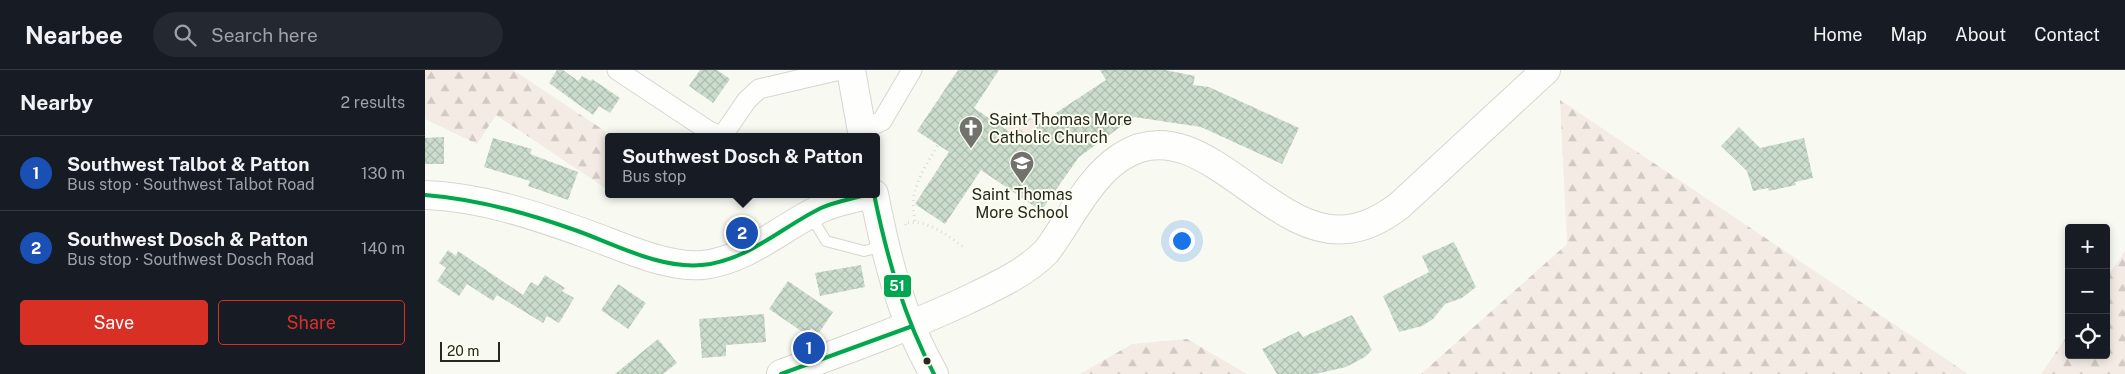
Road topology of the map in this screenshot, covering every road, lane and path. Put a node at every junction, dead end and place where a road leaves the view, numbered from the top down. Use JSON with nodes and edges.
{"nodes":[{"id":1,"x":617,"y":70,"type":"edge"},
{"id":2,"x":840,"y":70,"type":"edge"},
{"id":3,"x":851,"y":70,"type":"edge"},
{"id":4,"x":912,"y":70,"type":"edge"},
{"id":5,"x":1546,"y":70,"type":"edge"},
{"id":6,"x":714,"y":133,"type":"edge"},
{"id":7,"x":723,"y":133,"type":"edge"},
{"id":8,"x":862,"y":133,"type":"edge"},
{"id":9,"x":938,"y":145,"type":"dead end"},
{"id":10,"x":425,"y":195,"type":"edge"},
{"id":11,"x":856,"y":198,"type":"edge"},
{"id":12,"x":875,"y":198,"type":"edge"},
{"id":13,"x":810,"y":215,"type":"junction"},
{"id":14,"x":915,"y":221,"type":"junction"},
{"id":15,"x":907,"y":228,"type":"dead end"},
{"id":16,"x":885,"y":246,"type":"junction"},
{"id":17,"x":965,"y":248,"type":"dead end"},
{"id":18,"x":906,"y":318,"type":"junction"},
{"id":19,"x":781,"y":374,"type":"edge"},
{"id":20,"x":934,"y":374,"type":"edge"}],
"edges":[{"from":1,"to":6,"type":"street"},
{"from":2,"to":7,"type":"street"},
{"from":3,"to":8,"type":"main road"},
{"from":4,"to":8,"type":"street"},
{"from":5,"to":18,"type":"main road"},
{"from":9,"to":14,"type":"path"},
{"from":10,"to":13,"type":"main road"},
{"from":11,"to":13,"type":"main road"},
{"from":12,"to":16,"type":"main road"},
{"from":13,"to":16,"type":"lane"},
{"from":14,"to":15,"type":"path"},
{"from":14,"to":17,"type":"path"},
{"from":16,"to":18,"type":"main road"},
{"from":18,"to":19,"type":"main road"},
{"from":18,"to":20,"type":"main road"}]}
